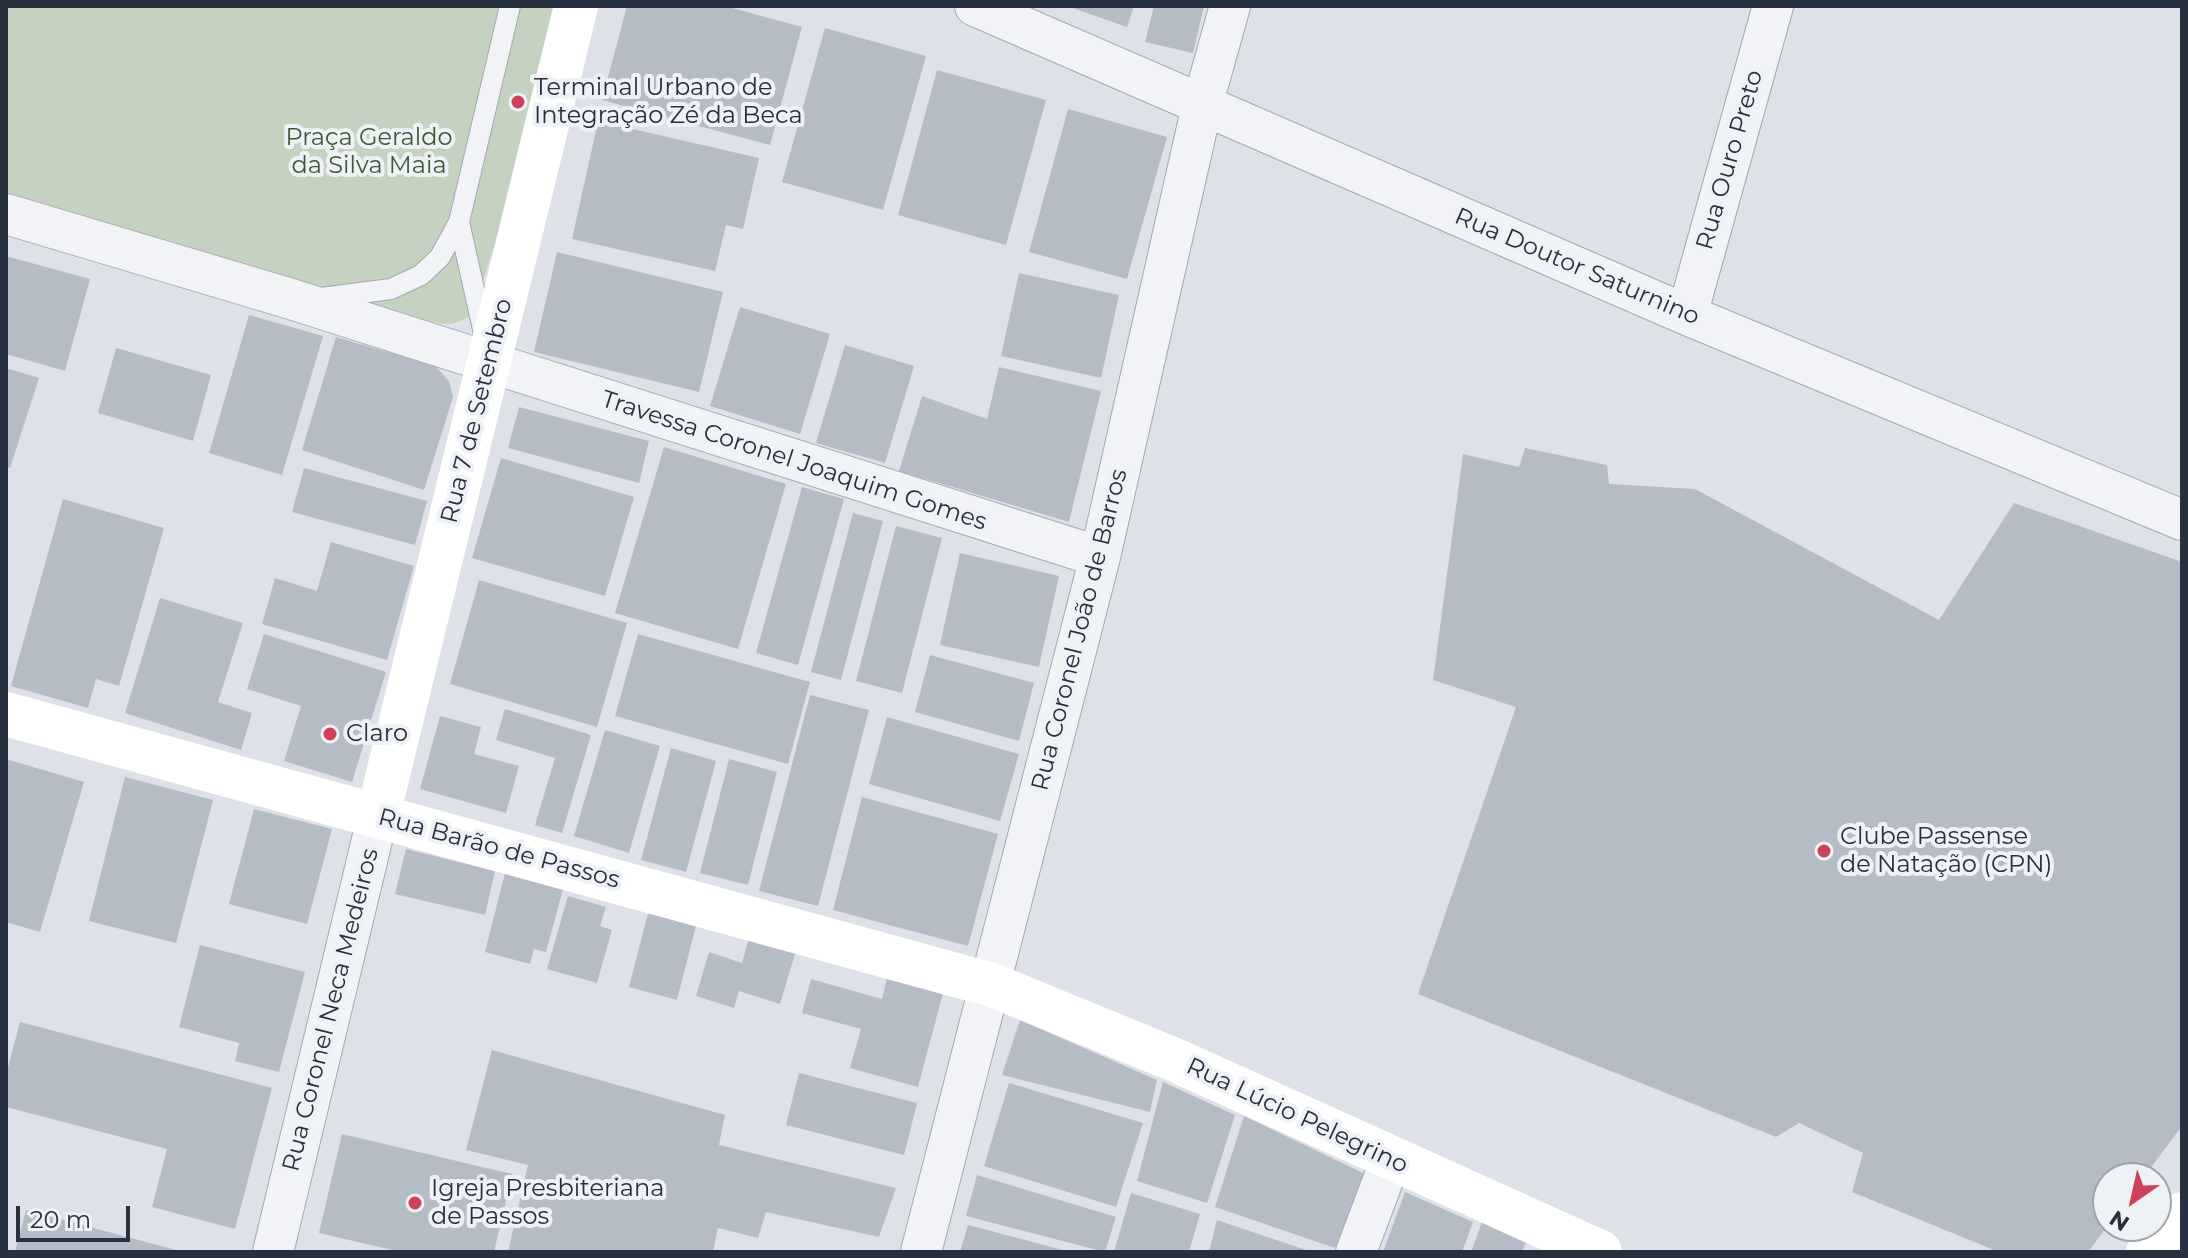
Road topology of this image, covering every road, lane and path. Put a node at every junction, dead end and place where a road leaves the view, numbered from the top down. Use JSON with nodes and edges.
{"nodes":[{"id":1,"x":510,"y":6,"type":"edge"},
{"id":2,"x":576,"y":6,"type":"edge"},
{"id":3,"x":975,"y":6,"type":"edge"},
{"id":4,"x":1230,"y":6,"type":"edge"},
{"id":5,"x":1773,"y":6,"type":"edge"},
{"id":6,"x":1202,"y":106,"type":"junction"},
{"id":7,"x":6,"y":214,"type":"edge"},
{"id":8,"x":459,"y":222,"type":"junction"},
{"id":9,"x":291,"y":299,"type":"junction"},
{"id":10,"x":1687,"y":315,"type":"junction"},
{"id":11,"x":489,"y":360,"type":"junction"},
{"id":12,"x":2182,"y":520,"type":"edge"},
{"id":13,"x":1100,"y":557,"type":"junction"},
{"id":14,"x":6,"y":714,"type":"edge"},
{"id":15,"x":378,"y":815,"type":"junction"},
{"id":16,"x":992,"y":985,"type":"junction"},
{"id":17,"x":1391,"y":1159,"type":"junction"},
{"id":18,"x":2182,"y":1214,"type":"edge"},
{"id":19,"x":273,"y":1252,"type":"edge"},
{"id":20,"x":921,"y":1252,"type":"edge"},
{"id":21,"x":1356,"y":1252,"type":"edge"},
{"id":22,"x":1600,"y":1252,"type":"edge"},
{"id":23,"x":2148,"y":1252,"type":"edge"}],
"edges":[{"from":1,"to":8,"type":"lane"},
{"from":2,"to":11,"type":"main road","name":"Rua 7 de Setembro"},
{"from":3,"to":6,"type":"street","name":"Rua Doutor Saturnino"},
{"from":4,"to":6,"type":"street","name":"Rua Coronel João de Barros"},
{"from":5,"to":10,"type":"street","name":"Rua Ouro Preto"},
{"from":6,"to":10,"type":"street","name":"Rua Doutor Saturnino"},
{"from":6,"to":13,"type":"street","name":"Rua Coronel João de Barros"},
{"from":7,"to":9,"type":"street"},
{"from":8,"to":9,"type":"lane"},
{"from":8,"to":11,"type":"lane"},
{"from":9,"to":11,"type":"street"},
{"from":10,"to":12,"type":"street","name":"Rua Doutor Saturnino"},
{"from":11,"to":13,"type":"street","name":"Travessa Coronel Joaquim Gomes"},
{"from":11,"to":15,"type":"main road","name":"Rua 7 de Setembro"},
{"from":13,"to":16,"type":"street","name":"Rua Coronel João de Barros"},
{"from":14,"to":15,"type":"main road","name":"Rua Barão de Passos"},
{"from":15,"to":16,"type":"main road","name":"Rua Barão de Passos"},
{"from":15,"to":19,"type":"street","name":"Rua Coronel Neca Medeiros"},
{"from":16,"to":17,"type":"main road","name":"Rua Lúcio Pelegrino"},
{"from":16,"to":20,"type":"street","name":"Rua Coronel João de Barros"},
{"from":17,"to":21,"type":"street"},
{"from":17,"to":22,"type":"main road","name":"Rua Lúcio Pelegrino"},
{"from":18,"to":23,"type":"main road"}]}
